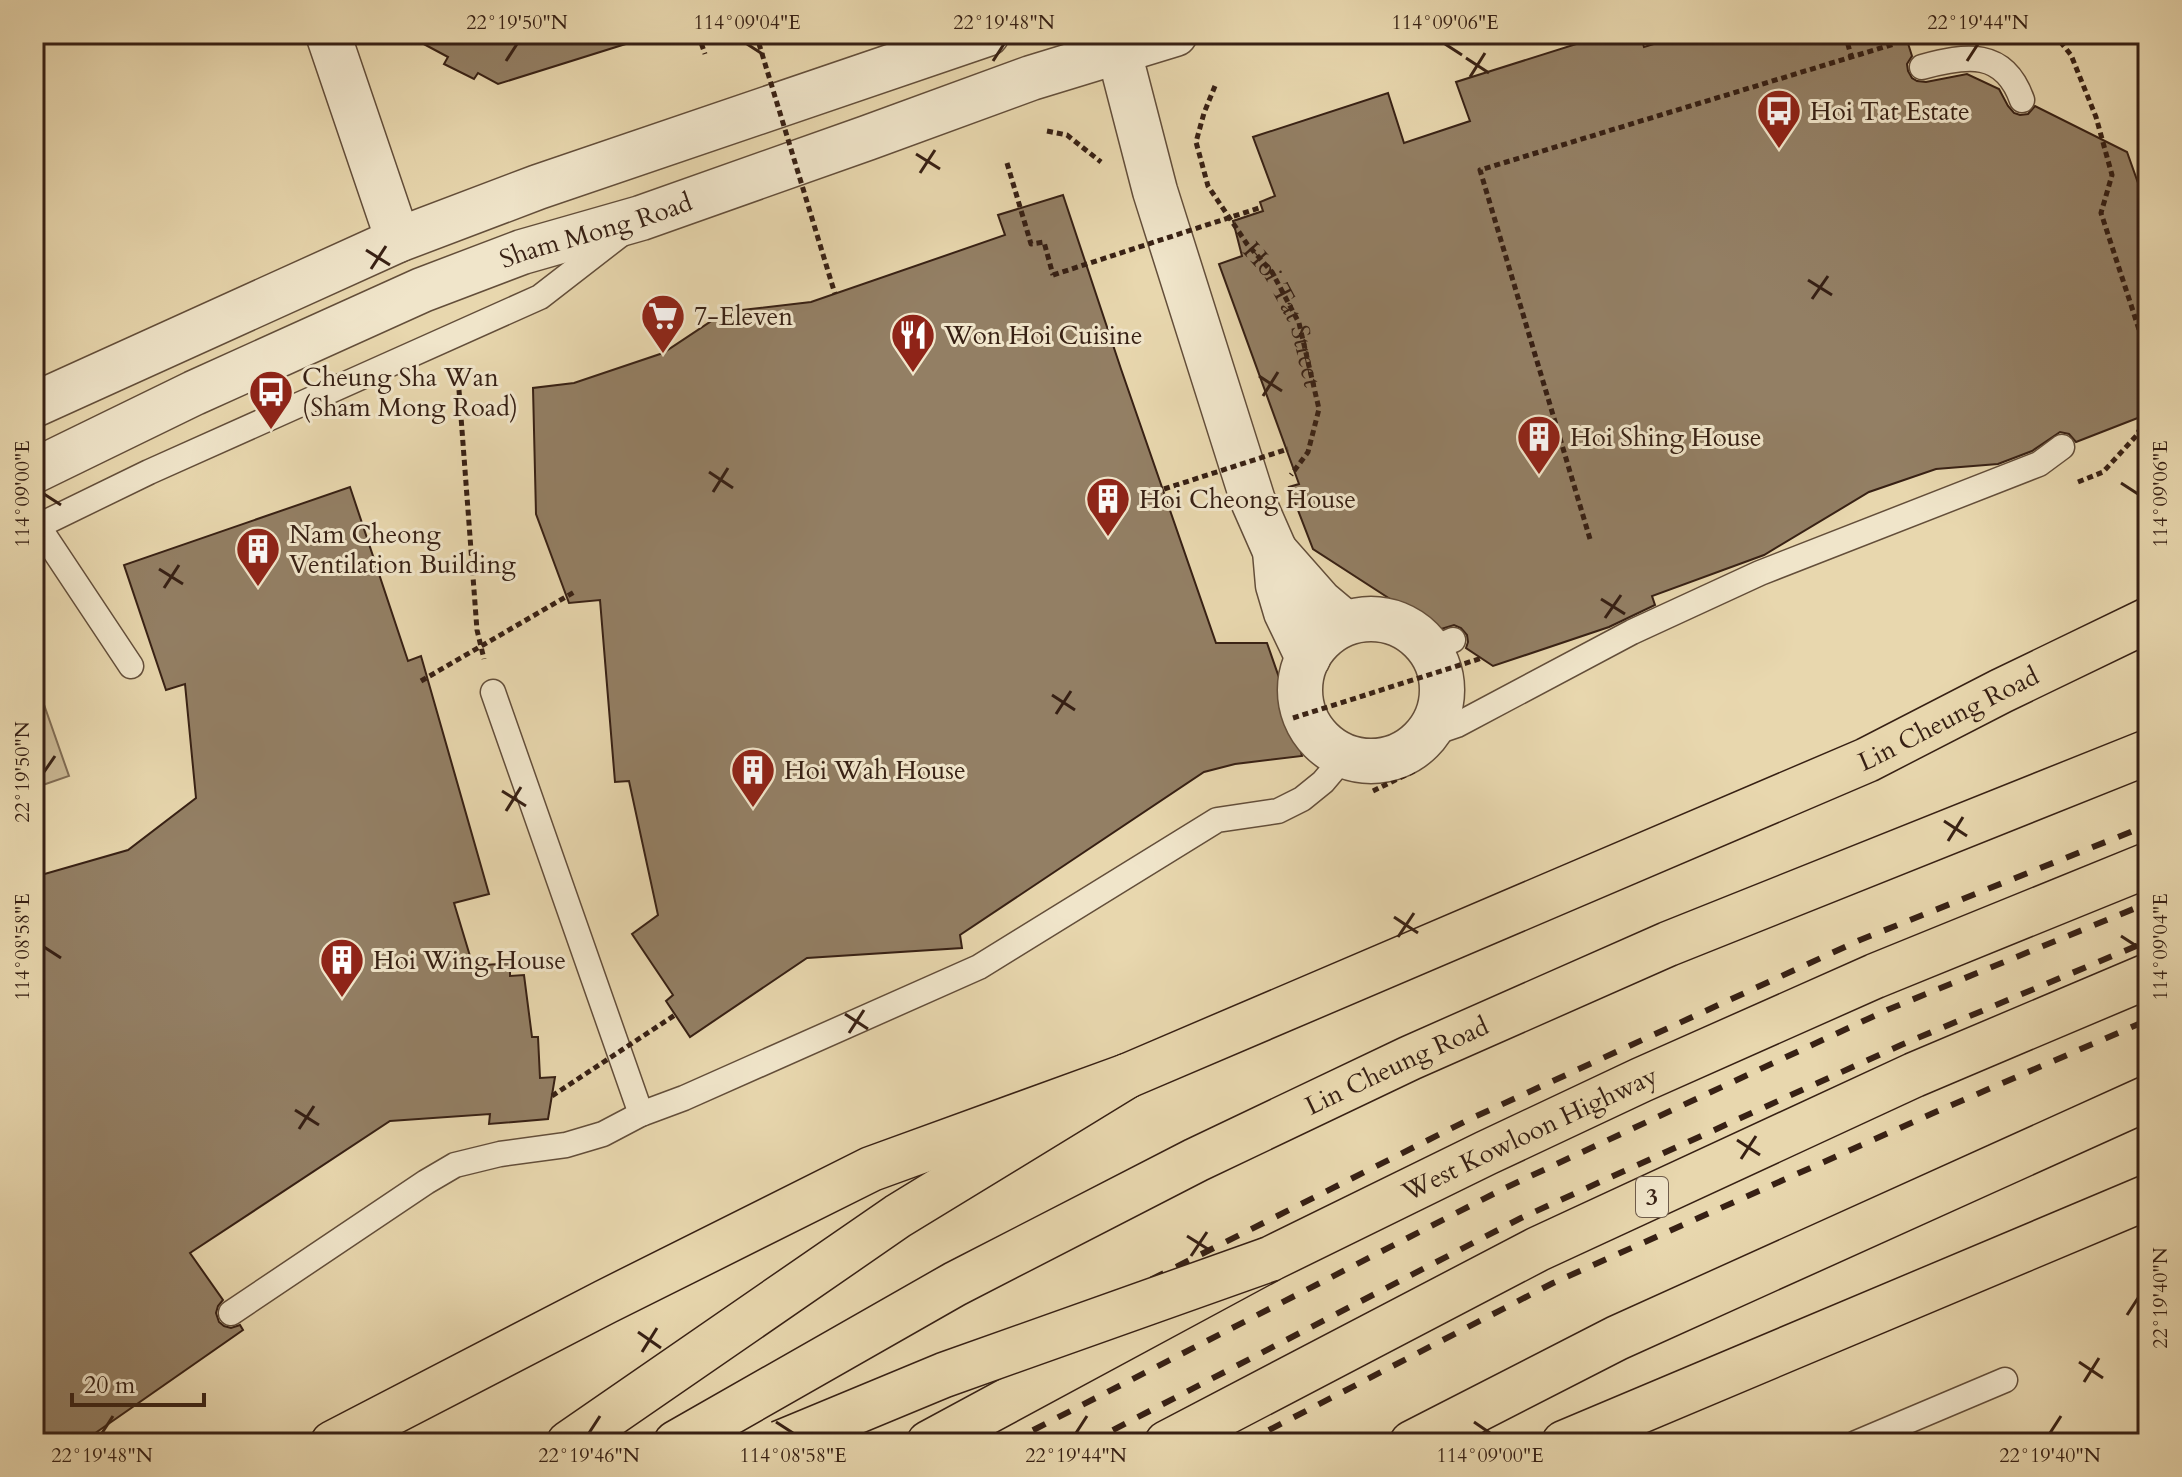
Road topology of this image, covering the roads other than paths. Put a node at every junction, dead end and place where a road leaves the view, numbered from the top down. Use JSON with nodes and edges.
{"nodes":[{"id":1,"x":328,"y":34,"type":"edge"},
{"id":2,"x":987,"y":34,"type":"edge"},
{"id":3,"x":1175,"y":34,"type":"edge"},
{"id":4,"x":1118,"y":43,"type":"edge"},
{"id":5,"x":1922,"y":67,"type":"dead end"},
{"id":6,"x":2022,"y":100,"type":"dead end"},
{"id":7,"x":641,"y":218,"type":"junction"},
{"id":8,"x":398,"y":240,"type":"junction"},
{"id":9,"x":34,"y":405,"type":"edge"},
{"id":10,"x":2062,"y":447,"type":"dead end"},
{"id":11,"x":34,"y":471,"type":"edge"},
{"id":12,"x":35,"y":525,"type":"edge"},
{"id":13,"x":1275,"y":551,"type":"junction"},
{"id":14,"x":2148,"y":620,"type":"edge"},
{"id":15,"x":1345,"y":623,"type":"junction"},
{"id":16,"x":1308,"y":658,"type":"junction"},
{"id":17,"x":131,"y":666,"type":"dead end"},
{"id":18,"x":493,"y":692,"type":"road end"},
{"id":19,"x":1425,"y":736,"type":"junction"},
{"id":20,"x":2148,"y":752,"type":"edge"},
{"id":21,"x":1345,"y":756,"type":"junction"},
{"id":22,"x":2148,"y":865,"type":"edge"},
{"id":23,"x":2148,"y":976,"type":"edge"},
{"id":24,"x":1127,"y":1076,"type":"junction"},
{"id":25,"x":2148,"y":1098,"type":"edge"},
{"id":26,"x":641,"y":1114,"type":"junction"},
{"id":27,"x":2148,"y":1197,"type":"edge"},
{"id":28,"x":1270,"y":1259,"type":"junction"},
{"id":29,"x":231,"y":1313,"type":"dead end"},
{"id":30,"x":2005,"y":1380,"type":"dead end"},
{"id":31,"x":333,"y":1443,"type":"edge"},
{"id":32,"x":569,"y":1443,"type":"edge"},
{"id":33,"x":676,"y":1443,"type":"edge"},
{"id":34,"x":780,"y":1443,"type":"edge"},
{"id":35,"x":929,"y":1443,"type":"edge"},
{"id":36,"x":1167,"y":1443,"type":"edge"},
{"id":37,"x":1412,"y":1443,"type":"edge"},
{"id":38,"x":1564,"y":1443,"type":"edge"},
{"id":39,"x":1856,"y":1443,"type":"edge"}],
"edges":[{"from":1,"to":8,"type":"street"},
{"from":2,"to":8,"type":"street"},
{"from":3,"to":4,"type":"street","name":"Sham Mong Road"},
{"from":4,"to":7,"type":"street","name":"Sham Mong Road"},
{"from":4,"to":13,"type":"street"},
{"from":5,"to":6,"type":"lane"},
{"from":7,"to":11,"type":"street","name":"Sham Mong Road"},
{"from":7,"to":12,"type":"lane","name":"Sham Mong Road"},
{"from":8,"to":9,"type":"street"},
{"from":10,"to":19,"type":"lane"},
{"from":12,"to":17,"type":"lane"},
{"from":13,"to":15,"type":"street"},
{"from":13,"to":16,"type":"street"},
{"from":14,"to":24,"type":"main road","name":"Lin Cheung Road"},
{"from":15,"to":16,"type":"street"},
{"from":15,"to":19,"type":"street"},
{"from":16,"to":21,"type":"street"},
{"from":18,"to":26,"type":"lane"},
{"from":19,"to":21,"type":"street"},
{"from":20,"to":33,"type":"main road","name":"Lin Cheung Road"},
{"from":21,"to":26,"type":"lane"},
{"from":22,"to":28,"type":"main road","name":"West Kowloon Highway"},
{"from":23,"to":36,"type":"main road","number":"3"},
{"from":24,"to":31,"type":"main road"},
{"from":24,"to":32,"type":"main road"},
{"from":25,"to":37,"type":"main road"},
{"from":26,"to":29,"type":"lane"},
{"from":27,"to":38,"type":"main road"},
{"from":28,"to":34,"type":"main road","bridge":true},
{"from":28,"to":35,"type":"main road","name":"West Kowloon Highway","bridge":true},
{"from":30,"to":39,"type":"lane"}]}
